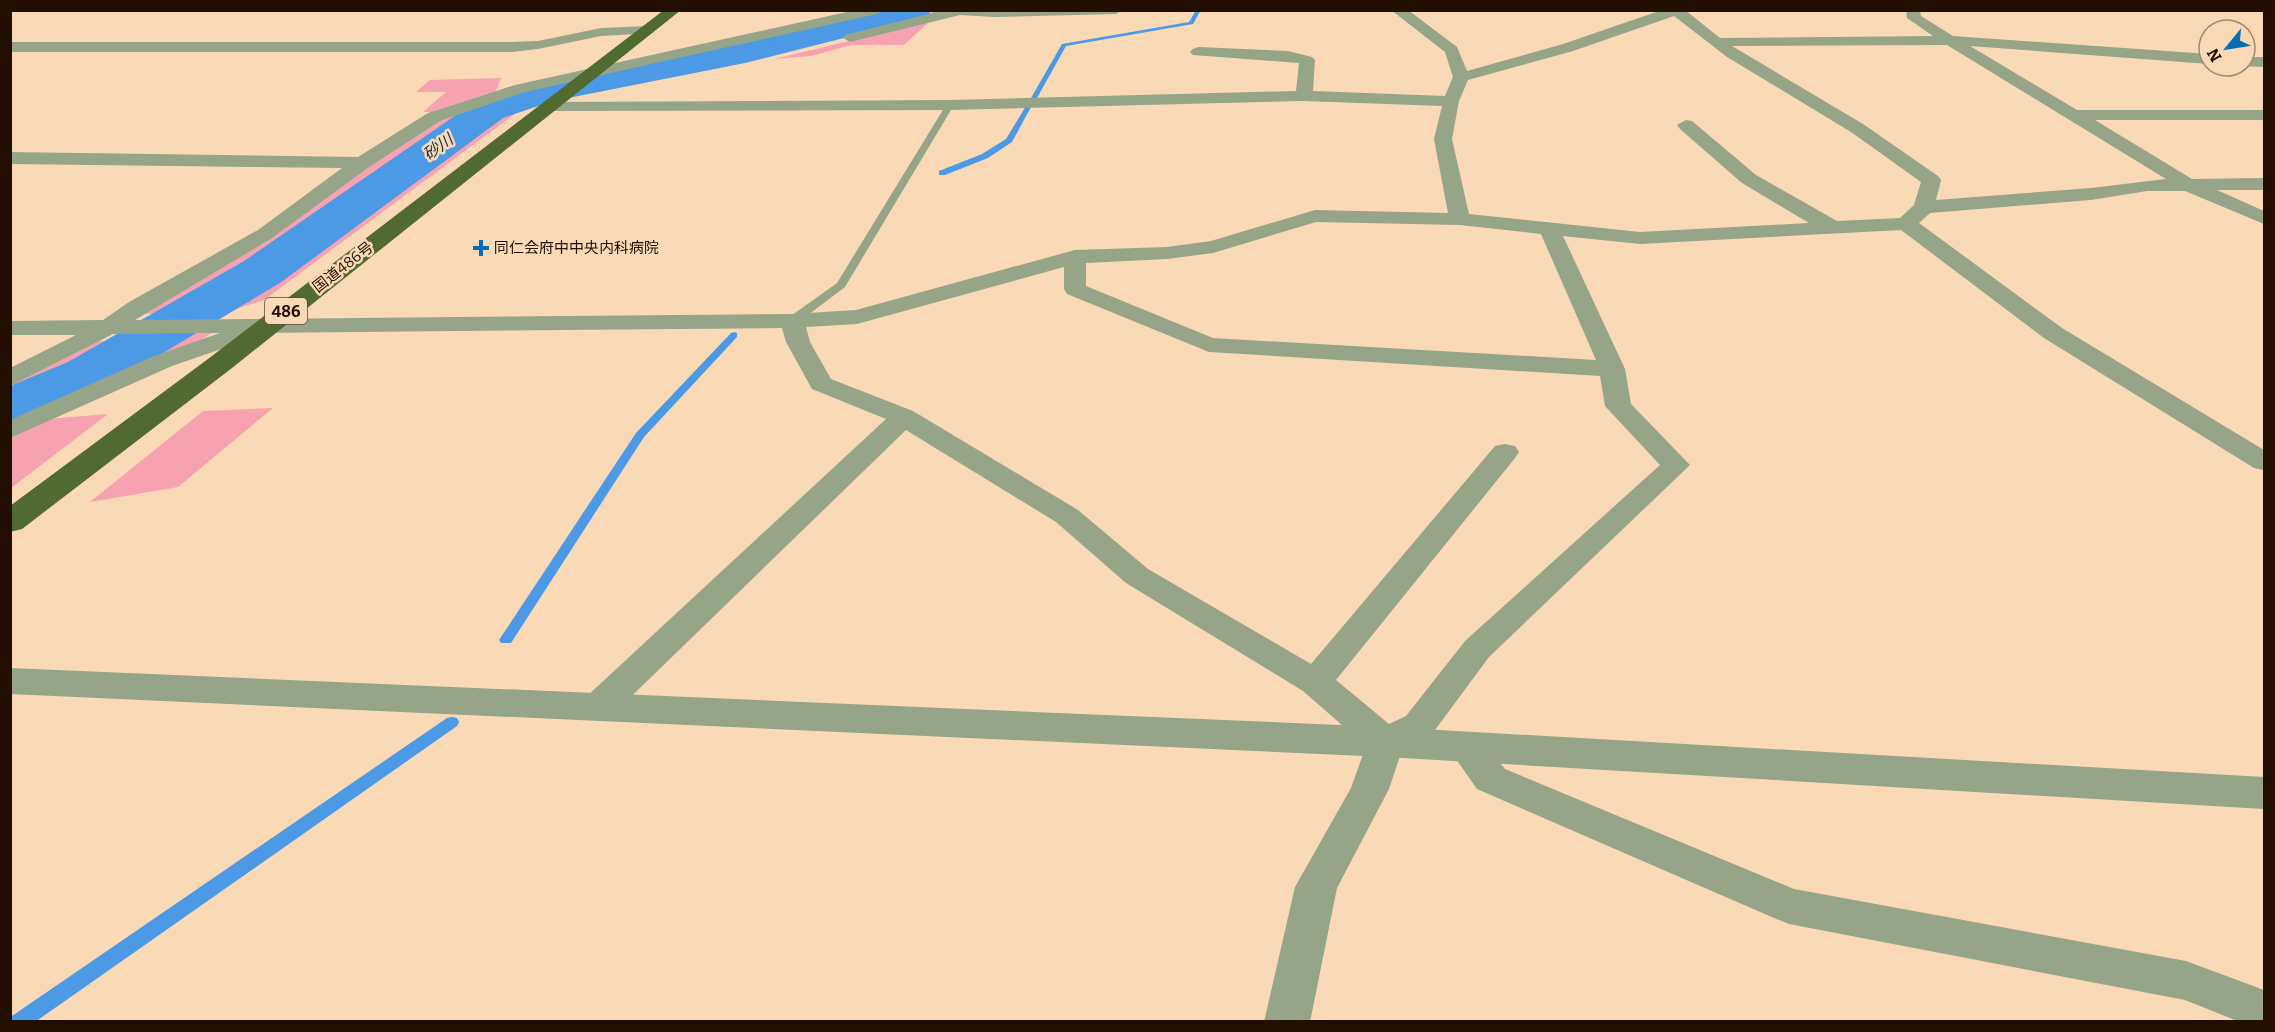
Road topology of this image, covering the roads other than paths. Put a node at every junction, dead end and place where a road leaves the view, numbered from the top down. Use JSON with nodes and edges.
{"nodes":[{"id":1,"x":674,"y":10,"type":"edge"},
{"id":2,"x":877,"y":10,"type":"edge"},
{"id":3,"x":1116,"y":10,"type":"edge"},
{"id":4,"x":1398,"y":10,"type":"edge"},
{"id":5,"x":1913,"y":10,"type":"edge"},
{"id":6,"x":962,"y":11,"type":"edge"},
{"id":7,"x":1677,"y":11,"type":"edge"},
{"id":8,"x":648,"y":30,"type":"junction"},
{"id":9,"x":1954,"y":40,"type":"junction"},
{"id":10,"x":831,"y":42,"type":"dead end"},
{"id":11,"x":1717,"y":42,"type":"junction"},
{"id":12,"x":10,"y":47,"type":"edge"},
{"id":13,"x":1198,"y":52,"type":"dead end"},
{"id":14,"x":2197,"y":58,"type":"edge"},
{"id":15,"x":592,"y":74,"type":"junction"},
{"id":16,"x":1461,"y":77,"type":"junction"},
{"id":17,"x":609,"y":92,"type":"dead end"},
{"id":18,"x":1304,"y":96,"type":"junction"},
{"id":19,"x":1451,"y":101,"type":"junction"},
{"id":20,"x":554,"y":103,"type":"junction"},
{"id":21,"x":950,"y":105,"type":"junction"},
{"id":22,"x":2072,"y":115,"type":"junction"},
{"id":23,"x":2265,"y":115,"type":"edge"},
{"id":24,"x":1686,"y":124,"type":"dead end"},
{"id":25,"x":10,"y":158,"type":"edge"},
{"id":26,"x":362,"y":163,"type":"junction"},
{"id":27,"x":2265,"y":184,"type":"edge"},
{"id":28,"x":2188,"y":186,"type":"junction"},
{"id":29,"x":1924,"y":207,"type":"junction"},
{"id":30,"x":2265,"y":218,"type":"edge"},
{"id":31,"x":1460,"y":219,"type":"junction"},
{"id":32,"x":1906,"y":224,"type":"junction"},
{"id":33,"x":1833,"y":228,"type":"junction"},
{"id":34,"x":1550,"y":230,"type":"junction"},
{"id":35,"x":1075,"y":257,"type":"junction"},
{"id":36,"x":792,"y":321,"type":"junction"},
{"id":37,"x":267,"y":326,"type":"junction"},
{"id":38,"x":109,"y":327,"type":"junction"},
{"id":39,"x":10,"y":328,"type":"edge"},
{"id":40,"x":1612,"y":369,"type":"junction"},
{"id":41,"x":10,"y":378,"type":"edge"},
{"id":42,"x":904,"y":417,"type":"junction"},
{"id":43,"x":10,"y":430,"type":"edge"},
{"id":44,"x":1505,"y":452,"type":"dead end"},
{"id":45,"x":2265,"y":462,"type":"edge"},
{"id":46,"x":10,"y":522,"type":"edge"},
{"id":47,"x":10,"y":681,"type":"edge"},
{"id":48,"x":1316,"y":682,"type":"junction"},
{"id":49,"x":598,"y":707,"type":"junction"},
{"id":50,"x":1386,"y":742,"type":"junction"},
{"id":51,"x":1468,"y":749,"type":"junction"},
{"id":52,"x":2265,"y":793,"type":"edge"},
{"id":53,"x":2265,"y":1010,"type":"edge"},
{"id":54,"x":1287,"y":1022,"type":"edge"}],
"edges":[{"from":1,"to":8,"type":"highway","name":"国道486号","number":"486"},
{"from":2,"to":15,"type":"street"},
{"from":3,"to":6,"type":"street"},
{"from":4,"to":16,"type":"street"},
{"from":5,"to":9,"type":"street"},
{"from":6,"to":10,"type":"street"},
{"from":7,"to":11,"type":"street"},
{"from":7,"to":16,"type":"street"},
{"from":8,"to":12,"type":"street"},
{"from":8,"to":15,"type":"highway","name":"国道486号","number":"486"},
{"from":9,"to":11,"type":"street"},
{"from":9,"to":14,"type":"street"},
{"from":9,"to":22,"type":"street"},
{"from":11,"to":29,"type":"street"},
{"from":13,"to":18,"type":"street"},
{"from":15,"to":20,"type":"highway","name":"国道486号","number":"486"},
{"from":15,"to":26,"type":"street"},
{"from":16,"to":19,"type":"street"},
{"from":17,"to":20,"type":"street"},
{"from":18,"to":19,"type":"street"},
{"from":18,"to":21,"type":"street"},
{"from":19,"to":31,"type":"street"},
{"from":20,"to":21,"type":"street"},
{"from":20,"to":37,"type":"highway","name":"国道486号","number":"486"},
{"from":21,"to":36,"type":"lane"},
{"from":22,"to":23,"type":"street"},
{"from":22,"to":28,"type":"street"},
{"from":24,"to":33,"type":"street"},
{"from":25,"to":26,"type":"street"},
{"from":26,"to":38,"type":"street"},
{"from":27,"to":28,"type":"street"},
{"from":28,"to":29,"type":"street"},
{"from":28,"to":30,"type":"street"},
{"from":29,"to":32,"type":"street"},
{"from":31,"to":34,"type":"street"},
{"from":31,"to":35,"type":"street"},
{"from":32,"to":33,"type":"street"},
{"from":32,"to":45,"type":"street"},
{"from":33,"to":34,"type":"street"},
{"from":34,"to":40,"type":"street"},
{"from":35,"to":36,"type":"street"},
{"from":35,"to":40,"type":"street"},
{"from":36,"to":37,"type":"street"},
{"from":36,"to":42,"type":"street"},
{"from":37,"to":38,"type":"street"},
{"from":37,"to":43,"type":"street"},
{"from":37,"to":46,"type":"highway","name":"国道486号","number":"486"},
{"from":38,"to":39,"type":"street"},
{"from":38,"to":41,"type":"street"},
{"from":40,"to":50,"type":"street"},
{"from":42,"to":48,"type":"street"},
{"from":42,"to":49,"type":"street"},
{"from":44,"to":48,"type":"street"},
{"from":47,"to":49,"type":"street"},
{"from":48,"to":50,"type":"street"},
{"from":49,"to":50,"type":"street"},
{"from":50,"to":51,"type":"street"},
{"from":50,"to":54,"type":"street"},
{"from":51,"to":52,"type":"street"},
{"from":51,"to":53,"type":"street"}]}
